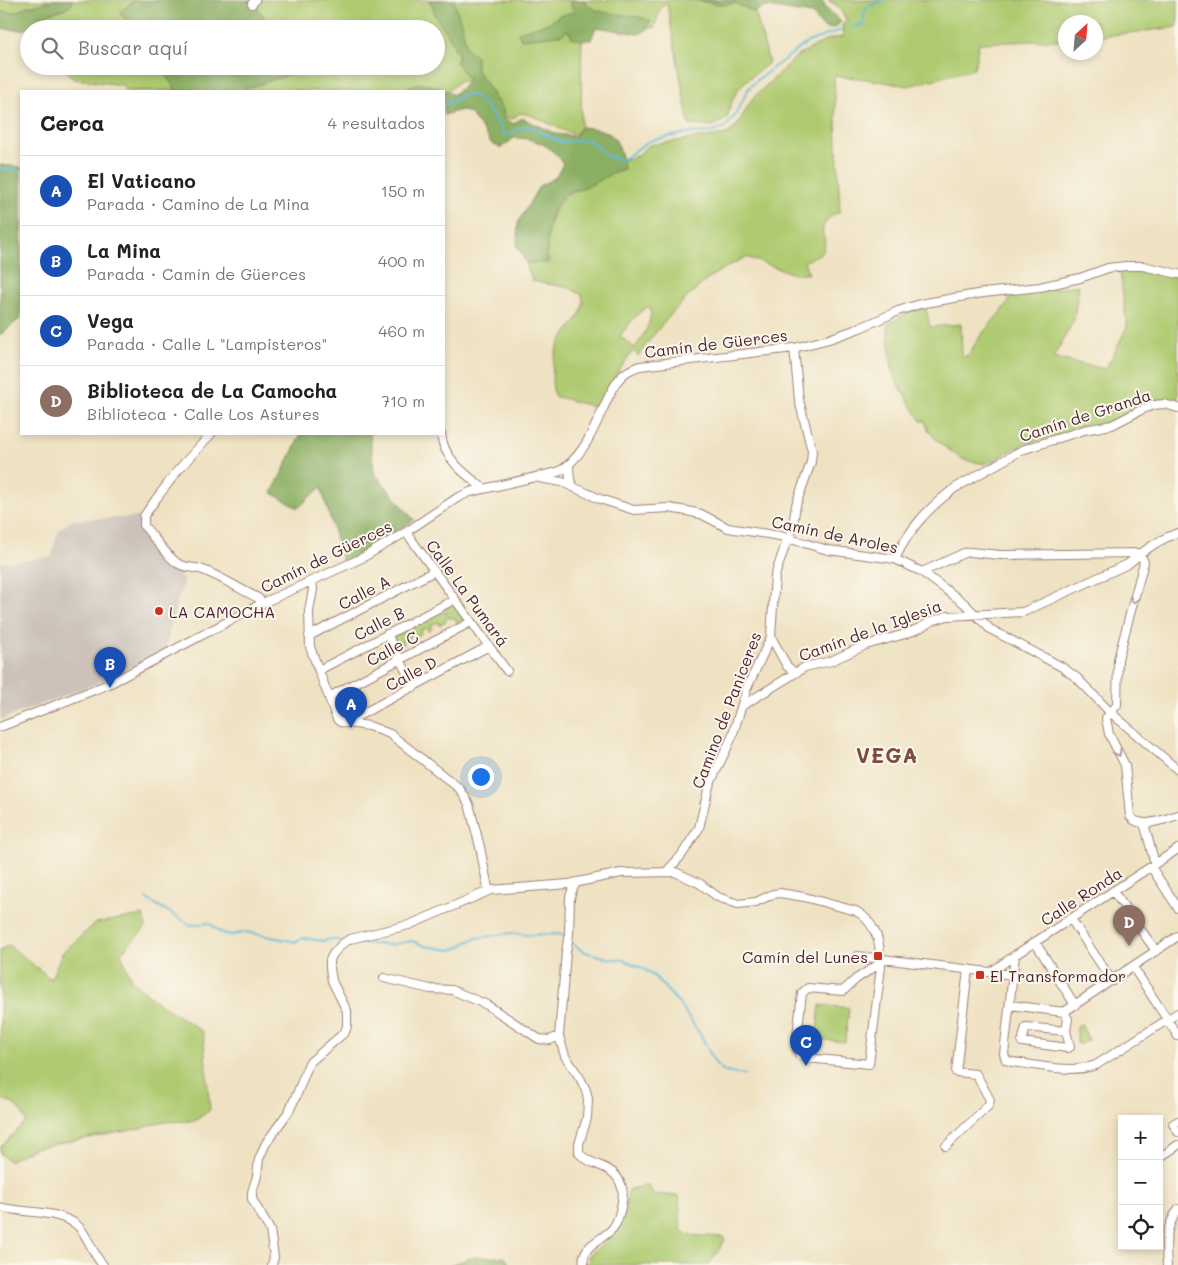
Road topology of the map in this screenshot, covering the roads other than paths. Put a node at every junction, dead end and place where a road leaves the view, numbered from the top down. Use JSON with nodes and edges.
{"nodes":[{"id":1,"x":1178,"y":274,"type":"edge"},
{"id":2,"x":794,"y":348,"type":"junction"},
{"id":3,"x":1178,"y":408,"type":"edge"},
{"id":4,"x":210,"y":435,"type":"edge"},
{"id":5,"x":441,"y":435,"type":"edge"},
{"id":6,"x":570,"y":466,"type":"junction"},
{"id":7,"x":537,"y":477,"type":"junction"},
{"id":8,"x":573,"y":487,"type":"junction"},
{"id":9,"x":483,"y":488,"type":"junction"},
{"id":10,"x":406,"y":532,"type":"junction"},
{"id":11,"x":1178,"y":533,"type":"edge"},
{"id":12,"x":788,"y":538,"type":"junction"},
{"id":13,"x":1140,"y":553,"type":"junction"},
{"id":14,"x":895,"y":559,"type":"junction"},
{"id":15,"x":922,"y":572,"type":"junction"},
{"id":16,"x":431,"y":573,"type":"dead end"},
{"id":17,"x":312,"y":581,"type":"junction"},
{"id":18,"x":452,"y":601,"type":"dead end"},
{"id":19,"x":263,"y":603,"type":"junction"},
{"id":20,"x":977,"y":615,"type":"junction"},
{"id":21,"x":469,"y":623,"type":"dead end"},
{"id":22,"x":387,"y":634,"type":"junction"},
{"id":23,"x":309,"y":636,"type":"junction"},
{"id":24,"x":770,"y":637,"type":"junction"},
{"id":25,"x":489,"y":646,"type":"junction"},
{"id":26,"x":400,"y":660,"type":"junction"},
{"id":27,"x":319,"y":670,"type":"junction"},
{"id":28,"x":507,"y":671,"type":"dead end"},
{"id":29,"x":795,"y":673,"type":"junction"},
{"id":30,"x":414,"y":687,"type":"junction"},
{"id":31,"x":329,"y":697,"type":"junction"},
{"id":32,"x":742,"y":706,"type":"junction"},
{"id":33,"x":1110,"y":712,"type":"junction"},
{"id":34,"x":345,"y":723,"type":"junction"},
{"id":35,"x":0,"y":727,"type":"edge"},
{"id":36,"x":1178,"y":770,"type":"edge"},
{"id":37,"x":1178,"y":815,"type":"edge"},
{"id":38,"x":1144,"y":823,"type":"junction"},
{"id":39,"x":1178,"y":849,"type":"edge"},
{"id":40,"x":1153,"y":866,"type":"junction"},
{"id":41,"x":667,"y":871,"type":"junction"},
{"id":42,"x":577,"y":882,"type":"junction"},
{"id":43,"x":491,"y":890,"type":"junction"},
{"id":44,"x":1113,"y":891,"type":"junction"},
{"id":45,"x":1178,"y":908,"type":"edge"},
{"id":46,"x":1071,"y":919,"type":"junction"},
{"id":47,"x":1178,"y":936,"type":"edge"},
{"id":48,"x":1036,"y":942,"type":"junction"},
{"id":49,"x":1156,"y":951,"type":"junction"},
{"id":50,"x":1015,"y":955,"type":"junction"},
{"id":51,"x":858,"y":956,"type":"dead end"},
{"id":52,"x":881,"y":960,"type":"junction"},
{"id":53,"x":1134,"y":967,"type":"junction"},
{"id":54,"x":968,"y":969,"type":"junction"},
{"id":55,"x":991,"y":972,"type":"junction"},
{"id":56,"x":1013,"y":975,"type":"junction"},
{"id":57,"x":384,"y":978,"type":"dead end"},
{"id":58,"x":1112,"y":980,"type":"junction"},
{"id":59,"x":1010,"y":1005,"type":"junction"},
{"id":60,"x":1076,"y":1005,"type":"junction"},
{"id":61,"x":1178,"y":1013,"type":"edge"},
{"id":62,"x":1066,"y":1016,"type":"junction"},
{"id":63,"x":1168,"y":1020,"type":"junction"},
{"id":64,"x":1066,"y":1031,"type":"junction"},
{"id":65,"x":559,"y":1036,"type":"junction"},
{"id":66,"x":1178,"y":1036,"type":"edge"},
{"id":67,"x":1176,"y":1122,"type":"edge"},
{"id":68,"x":1178,"y":1132,"type":"edge"},
{"id":69,"x":1178,"y":1145,"type":"edge"},
{"id":70,"x":946,"y":1146,"type":"dead end"},
{"id":71,"x":1163,"y":1155,"type":"edge"},
{"id":72,"x":0,"y":1207,"type":"edge"},
{"id":73,"x":1178,"y":1209,"type":"edge"},
{"id":74,"x":103,"y":1265,"type":"edge"},
{"id":75,"x":272,"y":1265,"type":"edge"},
{"id":76,"x":584,"y":1265,"type":"edge"},
{"id":77,"x":1167,"y":1265,"type":"edge"}],
"edges":[{"from":1,"to":2,"type":"street","name":"Camín de Güerces"},
{"from":2,"to":6,"type":"street","name":"Camín de Güerces"},
{"from":2,"to":12,"type":"street","name":"Camino de Paniceres"},
{"from":3,"to":14,"type":"street","name":"Camín de Granda"},
{"from":4,"to":19,"type":"street"},
{"from":5,"to":9,"type":"street"},
{"from":6,"to":7,"type":"street","name":"Camín de Güerces"},
{"from":6,"to":8,"type":"street"},
{"from":7,"to":8,"type":"street","name":"Camín de Aroles"},
{"from":7,"to":9,"type":"street","name":"Camín de Güerces"},
{"from":8,"to":12,"type":"street","name":"Camín de Aroles"},
{"from":9,"to":10,"type":"street","name":"Camín de Güerces"},
{"from":10,"to":17,"type":"street","name":"Camín de Güerces"},
{"from":10,"to":25,"type":"street","name":"Calle La Pumará"},
{"from":11,"to":13,"type":"street","name":"Camín de la Iglesia"},
{"from":12,"to":14,"type":"street","name":"Camín de Aroles"},
{"from":12,"to":24,"type":"street","name":"Camino de Paniceres"},
{"from":13,"to":15,"type":"street"},
{"from":13,"to":20,"type":"street","name":"Camín de la Iglesia"},
{"from":13,"to":33,"type":"street","one_way":true},
{"from":14,"to":15,"type":"street","name":"Camín de Aroles"},
{"from":15,"to":20,"type":"street","name":"Camín de Aroles"},
{"from":16,"to":23,"type":"street","name":"Calle A"},
{"from":17,"to":19,"type":"street","name":"Camín de Güerces"},
{"from":17,"to":23,"type":"street"},
{"from":18,"to":22,"type":"street","name":"Calle B"},
{"from":19,"to":35,"type":"street","name":"Camín de Güerces"},
{"from":20,"to":29,"type":"street","name":"Camín de la Iglesia"},
{"from":20,"to":33,"type":"street","name":"Camín de Aroles"},
{"from":21,"to":26,"type":"street","name":"Calle C"},
{"from":22,"to":26,"type":"street"},
{"from":22,"to":27,"type":"street","name":"Calle B"},
{"from":23,"to":27,"type":"street"},
{"from":24,"to":29,"type":"street"},
{"from":24,"to":32,"type":"street","name":"Camino de Paniceres"},
{"from":25,"to":28,"type":"street","name":"Calle La Pumará"},
{"from":25,"to":30,"type":"street","name":"Calle D"},
{"from":26,"to":30,"type":"street"},
{"from":26,"to":31,"type":"street","name":"Calle C"},
{"from":27,"to":31,"type":"street"},
{"from":29,"to":32,"type":"street","name":"Camín de la Iglesia"},
{"from":30,"to":34,"type":"street","name":"Calle D"},
{"from":31,"to":34,"type":"street"},
{"from":32,"to":41,"type":"street","name":"Camino de Paniceres"},
{"from":33,"to":36,"type":"street","name":"Camín de Aroles"},
{"from":33,"to":38,"type":"street","one_way":true},
{"from":34,"to":43,"type":"street"},
{"from":37,"to":38,"type":"street"},
{"from":38,"to":40,"type":"street"},
{"from":39,"to":40,"type":"street","name":"Calle Ronda"},
{"from":40,"to":44,"type":"street","name":"Calle Ronda"},
{"from":40,"to":45,"type":"street"},
{"from":41,"to":42,"type":"street"},
{"from":41,"to":52,"type":"street"},
{"from":42,"to":43,"type":"street"},
{"from":42,"to":65,"type":"street"},
{"from":43,"to":75,"type":"street"},
{"from":44,"to":46,"type":"street","name":"Calle Ronda"},
{"from":44,"to":49,"type":"street"},
{"from":46,"to":48,"type":"street","name":"Calle Ronda"},
{"from":46,"to":58,"type":"street"},
{"from":47,"to":49,"type":"street"},
{"from":48,"to":50,"type":"street","name":"Calle Ronda"},
{"from":48,"to":60,"type":"street"},
{"from":49,"to":53,"type":"street"},
{"from":50,"to":55,"type":"street","name":"Calle Ronda"},
{"from":50,"to":56,"type":"street"},
{"from":51,"to":52,"type":"street"},
{"from":52,"to":52,"type":"street"},
{"from":52,"to":54,"type":"street"},
{"from":53,"to":58,"type":"street"},
{"from":53,"to":63,"type":"street"},
{"from":54,"to":55,"type":"street"},
{"from":54,"to":70,"type":"street"},
{"from":55,"to":56,"type":"street"},
{"from":56,"to":59,"type":"street"},
{"from":57,"to":65,"type":"street"},
{"from":58,"to":60,"type":"street"},
{"from":59,"to":62,"type":"street"},
{"from":59,"to":63,"type":"street"},
{"from":60,"to":62,"type":"street"},
{"from":61,"to":63,"type":"street"},
{"from":62,"to":64,"type":"street"},
{"from":63,"to":66,"type":"street"},
{"from":64,"to":64,"type":"street"},
{"from":65,"to":76,"type":"street"},
{"from":67,"to":68,"type":"street"},
{"from":69,"to":71,"type":"street"},
{"from":72,"to":74,"type":"street"},
{"from":73,"to":77,"type":"street"}]}
